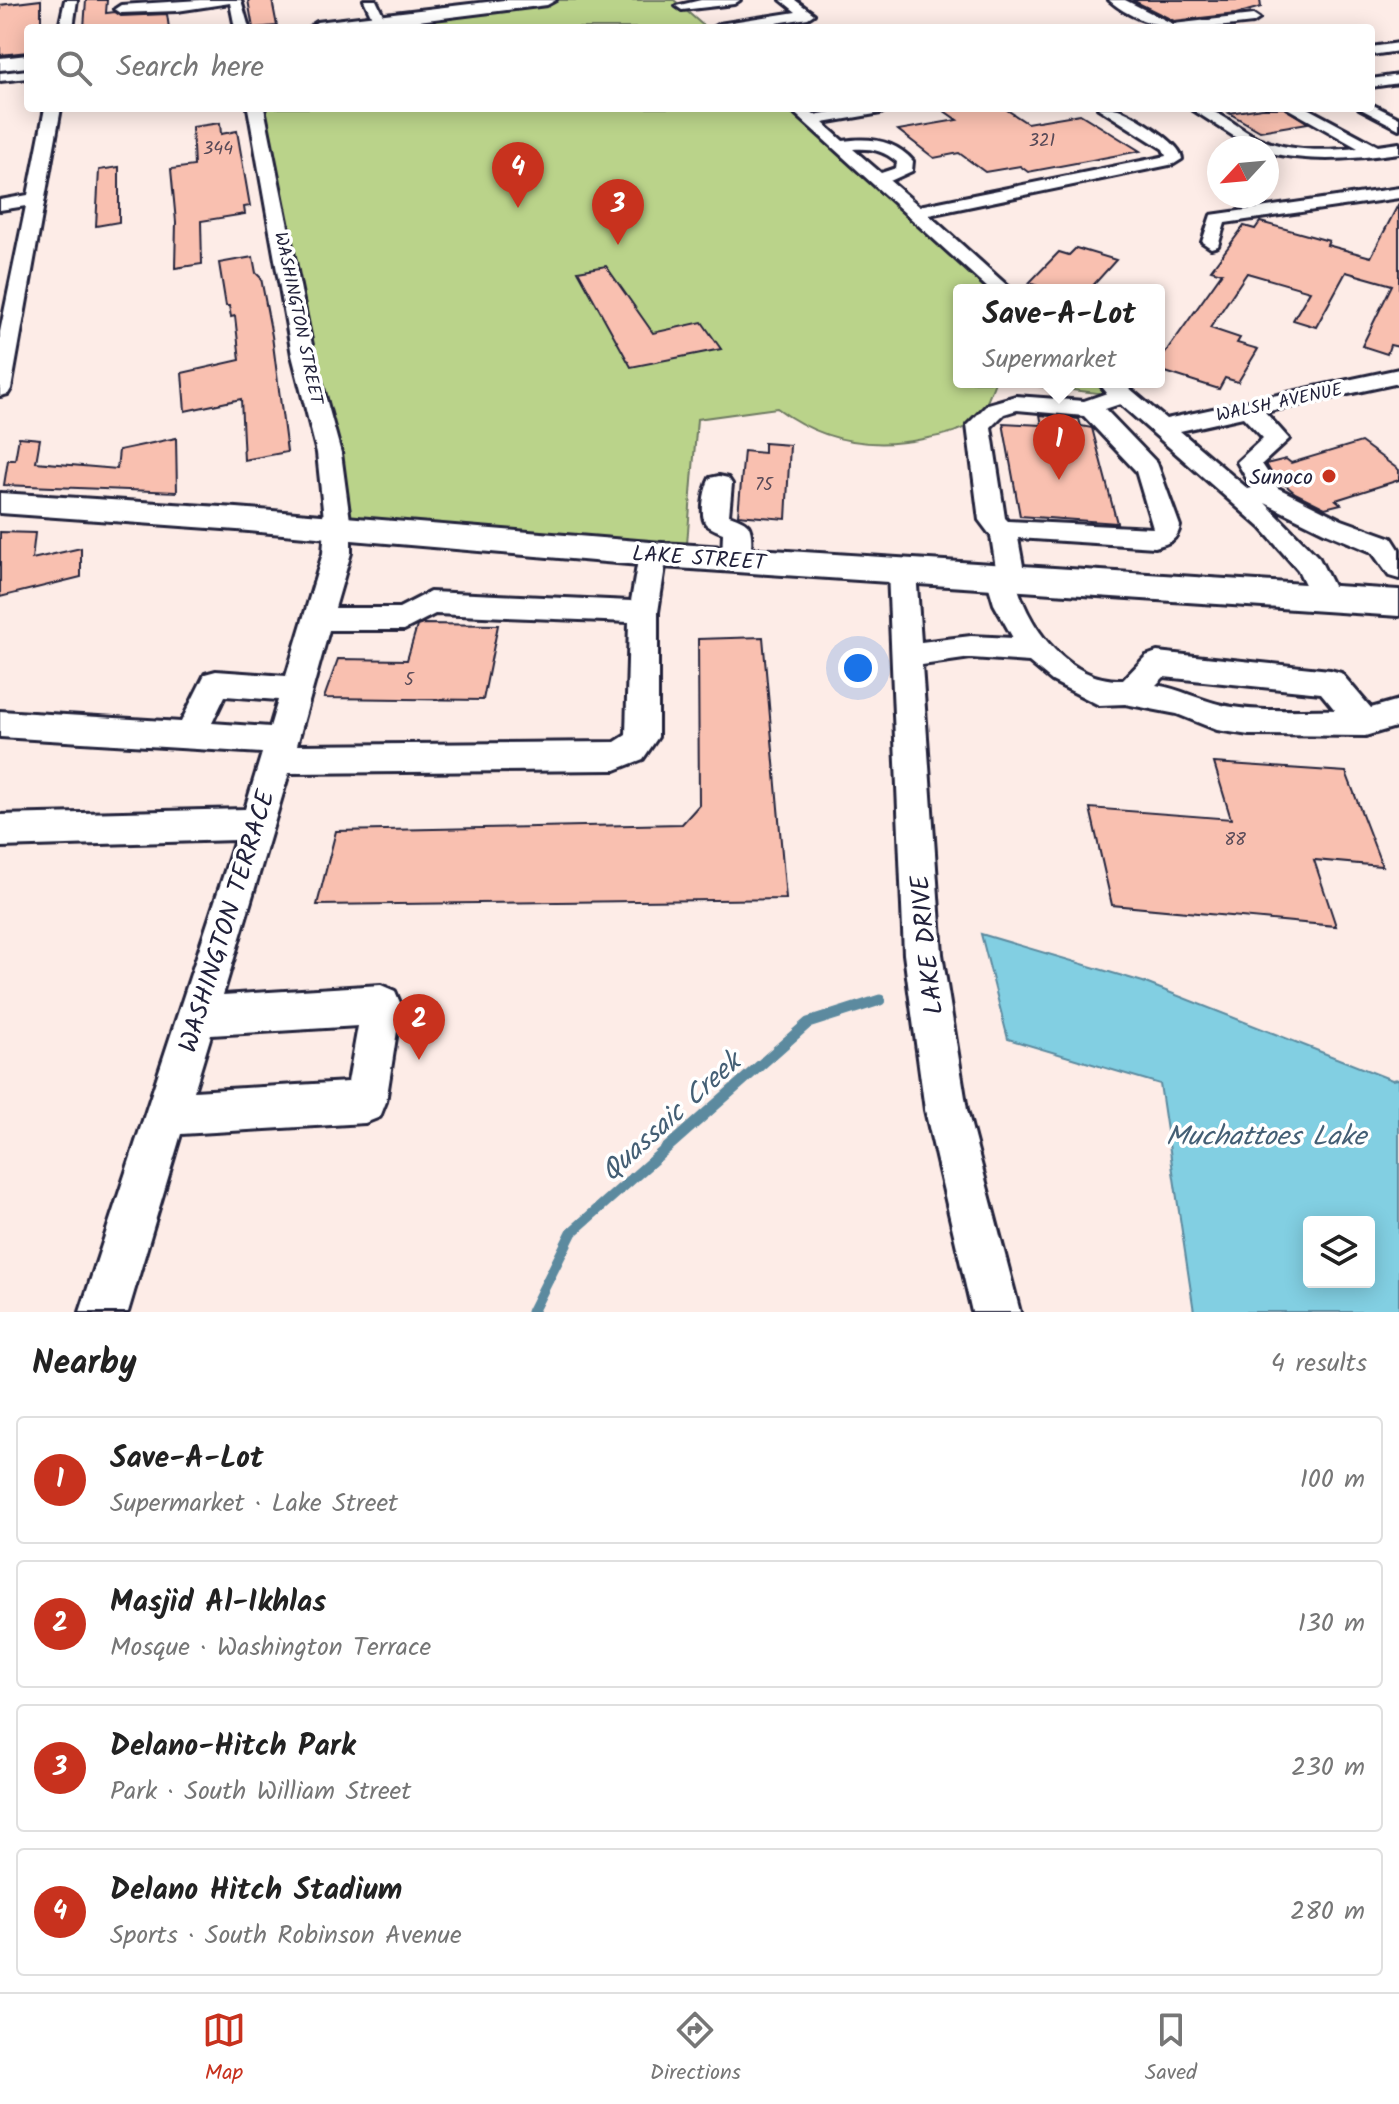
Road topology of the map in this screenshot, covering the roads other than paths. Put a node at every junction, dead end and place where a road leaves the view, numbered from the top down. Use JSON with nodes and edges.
{"nodes":[{"id":1,"x":71,"y":0,"type":"edge"},
{"id":2,"x":227,"y":0,"type":"edge"},
{"id":3,"x":235,"y":0,"type":"edge"},
{"id":4,"x":370,"y":0,"type":"edge"},
{"id":5,"x":547,"y":0,"type":"edge"},
{"id":6,"x":734,"y":0,"type":"edge"},
{"id":7,"x":787,"y":0,"type":"edge"},
{"id":8,"x":1115,"y":0,"type":"edge"},
{"id":9,"x":687,"y":2,"type":"edge"},
{"id":10,"x":499,"y":3,"type":"edge"},
{"id":11,"x":183,"y":6,"type":"junction"},
{"id":12,"x":121,"y":9,"type":"dead end"},
{"id":13,"x":1253,"y":19,"type":"dead end"},
{"id":14,"x":71,"y":21,"type":"edge"},
{"id":15,"x":380,"y":21,"type":"junction"},
{"id":16,"x":699,"y":21,"type":"dead end"},
{"id":17,"x":236,"y":23,"type":"edge"},
{"id":18,"x":184,"y":24,"type":"edge"},
{"id":19,"x":353,"y":24,"type":"edge"},
{"id":20,"x":744,"y":24,"type":"edge"},
{"id":21,"x":1164,"y":24,"type":"edge"},
{"id":22,"x":1208,"y":24,"type":"edge"},
{"id":23,"x":1399,"y":47,"type":"edge"},
{"id":24,"x":1375,"y":50,"type":"edge"},
{"id":25,"x":1399,"y":79,"type":"edge"},
{"id":26,"x":1375,"y":82,"type":"edge"},
{"id":27,"x":52,"y":112,"type":"edge"},
{"id":28,"x":257,"y":112,"type":"edge"},
{"id":29,"x":830,"y":112,"type":"edge"},
{"id":30,"x":1113,"y":112,"type":"edge"},
{"id":31,"x":1205,"y":112,"type":"edge"},
{"id":32,"x":1304,"y":112,"type":"edge"},
{"id":33,"x":1334,"y":112,"type":"edge"},
{"id":34,"x":1375,"y":112,"type":"edge"},
{"id":35,"x":804,"y":114,"type":"edge"},
{"id":36,"x":1399,"y":124,"type":"edge"},
{"id":37,"x":839,"y":146,"type":"junction"},
{"id":38,"x":1399,"y":147,"type":"edge"},
{"id":39,"x":1375,"y":151,"type":"junction"},
{"id":40,"x":877,"y":180,"type":"junction"},
{"id":41,"x":1399,"y":193,"type":"edge"},
{"id":42,"x":37,"y":199,"type":"junction"},
{"id":43,"x":0,"y":207,"type":"edge"},
{"id":44,"x":913,"y":213,"type":"junction"},
{"id":45,"x":1211,"y":242,"type":"dead end"},
{"id":46,"x":23,"y":275,"type":"junction"},
{"id":47,"x":0,"y":279,"type":"edge"},
{"id":48,"x":995,"y":284,"type":"edge"},
{"id":49,"x":1399,"y":376,"type":"edge"},
{"id":50,"x":0,"y":389,"type":"edge"},
{"id":51,"x":1115,"y":389,"type":"edge"},
{"id":52,"x":1091,"y":409,"type":"junction"},
{"id":53,"x":1248,"y":409,"type":"junction"},
{"id":54,"x":1160,"y":428,"type":"junction"},
{"id":55,"x":719,"y":484,"type":"dead end"},
{"id":56,"x":1256,"y":496,"type":"junction"},
{"id":57,"x":0,"y":503,"type":"edge"},
{"id":58,"x":338,"y":528,"type":"junction"},
{"id":59,"x":1004,"y":534,"type":"junction"},
{"id":60,"x":653,"y":554,"type":"junction"},
{"id":61,"x":736,"y":560,"type":"junction"},
{"id":62,"x":1399,"y":569,"type":"edge"},
{"id":63,"x":902,"y":571,"type":"junction"},
{"id":64,"x":1006,"y":577,"type":"junction"},
{"id":65,"x":1325,"y":598,"type":"junction"},
{"id":66,"x":1399,"y":603,"type":"edge"},
{"id":67,"x":644,"y":612,"type":"junction"},
{"id":68,"x":317,"y":619,"type":"junction"},
{"id":69,"x":1036,"y":651,"type":"junction"},
{"id":70,"x":906,"y":656,"type":"junction"},
{"id":71,"x":298,"y":689,"type":"junction"},
{"id":72,"x":1130,"y":693,"type":"junction"},
{"id":73,"x":1399,"y":713,"type":"edge"},
{"id":74,"x":1365,"y":723,"type":"junction"},
{"id":75,"x":0,"y":724,"type":"edge"},
{"id":76,"x":190,"y":735,"type":"junction"},
{"id":77,"x":279,"y":750,"type":"junction"},
{"id":78,"x":257,"y":824,"type":"junction"},
{"id":79,"x":0,"y":831,"type":"edge"},
{"id":80,"x":197,"y":1016,"type":"junction"},
{"id":81,"x":166,"y":1114,"type":"junction"},
{"id":82,"x":104,"y":1312,"type":"edge"},
{"id":83,"x":996,"y":1312,"type":"edge"}],
"edges":[{"from":1,"to":14,"type":"street"},
{"from":2,"to":11,"type":"street"},
{"from":3,"to":17,"type":"street"},
{"from":4,"to":15,"type":"street"},
{"from":5,"to":10,"type":"highway"},
{"from":6,"to":9,"type":"street"},
{"from":7,"to":20,"type":"street"},
{"from":8,"to":21,"type":"street"},
{"from":9,"to":16,"type":"street"},
{"from":10,"to":15,"type":"highway"},
{"from":11,"to":12,"type":"street"},
{"from":11,"to":18,"type":"street"},
{"from":13,"to":22,"type":"street"},
{"from":15,"to":19,"type":"highway"},
{"from":23,"to":24,"type":"street"},
{"from":25,"to":26,"type":"street"},
{"from":27,"to":42,"type":"street"},
{"from":28,"to":58,"type":"street","name":"WASHINGTON STREET"},
{"from":29,"to":35,"type":"street"},
{"from":30,"to":44,"type":"street"},
{"from":31,"to":39,"type":"street"},
{"from":32,"to":39,"type":"street"},
{"from":33,"to":38,"type":"street"},
{"from":34,"to":36,"type":"street"},
{"from":35,"to":37,"type":"street"},
{"from":37,"to":40,"type":"street"},
{"from":37,"to":40,"type":"street"},
{"from":38,"to":39,"type":"street"},
{"from":40,"to":44,"type":"street"},
{"from":41,"to":45,"type":"street"},
{"from":42,"to":43,"type":"street"},
{"from":42,"to":46,"type":"street"},
{"from":44,"to":48,"type":"street"},
{"from":46,"to":47,"type":"street"},
{"from":46,"to":50,"type":"street"},
{"from":49,"to":53,"type":"street","name":"WALSH AVENUE"},
{"from":51,"to":52,"type":"street"},
{"from":51,"to":54,"type":"street"},
{"from":52,"to":59,"type":"street"},
{"from":52,"to":59,"type":"street"},
{"from":53,"to":54,"type":"street","name":"WALSH AVENUE"},
{"from":53,"to":56,"type":"street"},
{"from":54,"to":56,"type":"street"},
{"from":55,"to":61,"type":"street"},
{"from":56,"to":62,"type":"street"},
{"from":56,"to":65,"type":"street"},
{"from":57,"to":58,"type":"main road","name":"LAKE STREET"},
{"from":58,"to":60,"type":"main road","name":"LAKE STREET"},
{"from":58,"to":68,"type":"street","name":"WASHINGTON TERRACE"},
{"from":59,"to":64,"type":"street"},
{"from":60,"to":61,"type":"main road","name":"LAKE STREET"},
{"from":60,"to":67,"type":"street"},
{"from":61,"to":63,"type":"main road","name":"LAKE STREET"},
{"from":63,"to":64,"type":"main road","name":"LAKE STREET"},
{"from":63,"to":70,"type":"street","name":"LAKE DRIVE"},
{"from":64,"to":65,"type":"main road","name":"LAKE STREET"},
{"from":64,"to":69,"type":"street"},
{"from":65,"to":66,"type":"main road","name":"LAKE STREET"},
{"from":67,"to":68,"type":"street"},
{"from":67,"to":77,"type":"street"},
{"from":68,"to":71,"type":"street","name":"WASHINGTON TERRACE"},
{"from":69,"to":70,"type":"street"},
{"from":69,"to":72,"type":"street"},
{"from":70,"to":83,"type":"street","name":"LAKE DRIVE"},
{"from":71,"to":76,"type":"street"},
{"from":71,"to":77,"type":"street","name":"WASHINGTON TERRACE"},
{"from":72,"to":74,"type":"street"},
{"from":72,"to":74,"type":"street"},
{"from":73,"to":74,"type":"street"},
{"from":75,"to":76,"type":"street"},
{"from":76,"to":77,"type":"street"},
{"from":77,"to":78,"type":"street","name":"WASHINGTON TERRACE"},
{"from":78,"to":79,"type":"street"},
{"from":78,"to":80,"type":"street","name":"WASHINGTON TERRACE"},
{"from":80,"to":81,"type":"street","name":"WASHINGTON TERRACE"},
{"from":80,"to":81,"type":"street"},
{"from":81,"to":82,"type":"street","name":"WASHINGTON TERRACE"}]}
